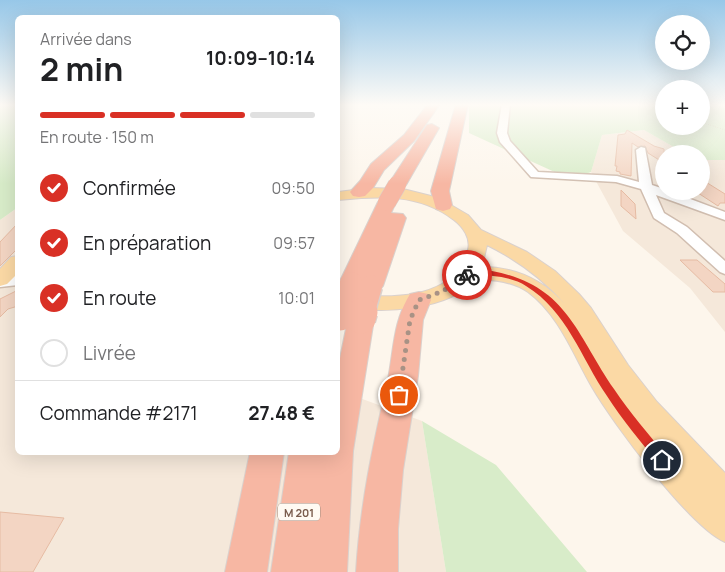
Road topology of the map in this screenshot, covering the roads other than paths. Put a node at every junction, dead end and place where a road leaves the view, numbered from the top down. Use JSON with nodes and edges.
{"nodes":[{"id":1,"x":414,"y":131,"type":"edge"},
{"id":2,"x":431,"y":131,"type":"edge"},
{"id":3,"x":443,"y":131,"type":"edge"},
{"id":4,"x":455,"y":131,"type":"edge"},
{"id":5,"x":502,"y":131,"type":"edge"},
{"id":6,"x":641,"y":150,"type":"dead end"},
{"id":7,"x":646,"y":187,"type":"junction"},
{"id":8,"x":359,"y":192,"type":"junction"},
{"id":9,"x":400,"y":194,"type":"junction"},
{"id":10,"x":340,"y":196,"type":"edge"},
{"id":11,"x":443,"y":205,"type":"junction"},
{"id":12,"x":722,"y":213,"type":"edge"},
{"id":13,"x":474,"y":233,"type":"junction"},
{"id":14,"x":15,"y":264,"type":"edge"},
{"id":15,"x":725,"y":269,"type":"edge"},
{"id":16,"x":468,"y":274,"type":"junction"},
{"id":17,"x":15,"y":280,"type":"edge"},
{"id":18,"x":0,"y":281,"type":"edge"},
{"id":19,"x":419,"y":300,"type":"junction"},
{"id":20,"x":350,"y":304,"type":"edge"},
{"id":21,"x":340,"y":422,"type":"edge"},
{"id":22,"x":266,"y":455,"type":"edge"},
{"id":23,"x":306,"y":455,"type":"edge"},
{"id":24,"x":336,"y":455,"type":"edge"},
{"id":25,"x":725,"y":494,"type":"edge"},
{"id":26,"x":725,"y":526,"type":"edge"},
{"id":27,"x":246,"y":572,"type":"edge"},
{"id":28,"x":292,"y":572,"type":"edge"},
{"id":29,"x":326,"y":572,"type":"edge"},
{"id":30,"x":377,"y":572,"type":"edge"}],
"edges":[{"from":1,"to":8,"type":"highway"},
{"from":2,"to":9,"type":"highway"},
{"from":3,"to":9,"type":"highway"},
{"from":4,"to":11,"type":"highway"},
{"from":5,"to":7,"type":"street"},
{"from":6,"to":7,"type":"street"},
{"from":7,"to":12,"type":"street"},
{"from":7,"to":15,"type":"street"},
{"from":8,"to":10,"type":"main road"},
{"from":8,"to":11,"type":"main road"},
{"from":9,"to":20,"type":"highway"},
{"from":11,"to":13,"type":"main road"},
{"from":13,"to":16,"type":"main road"},
{"from":13,"to":25,"type":"main road"},
{"from":14,"to":18,"type":"main road"},
{"from":16,"to":19,"type":"main road"},
{"from":16,"to":26,"type":"main road"},
{"from":17,"to":18,"type":"street"},
{"from":19,"to":20,"type":"main road"},
{"from":19,"to":30,"type":"highway"},
{"from":20,"to":21,"type":"highway"},
{"from":22,"to":27,"type":"highway"},
{"from":23,"to":28,"type":"highway","number":"M 201"},
{"from":24,"to":29,"type":"highway","number":"M 201"}]}
